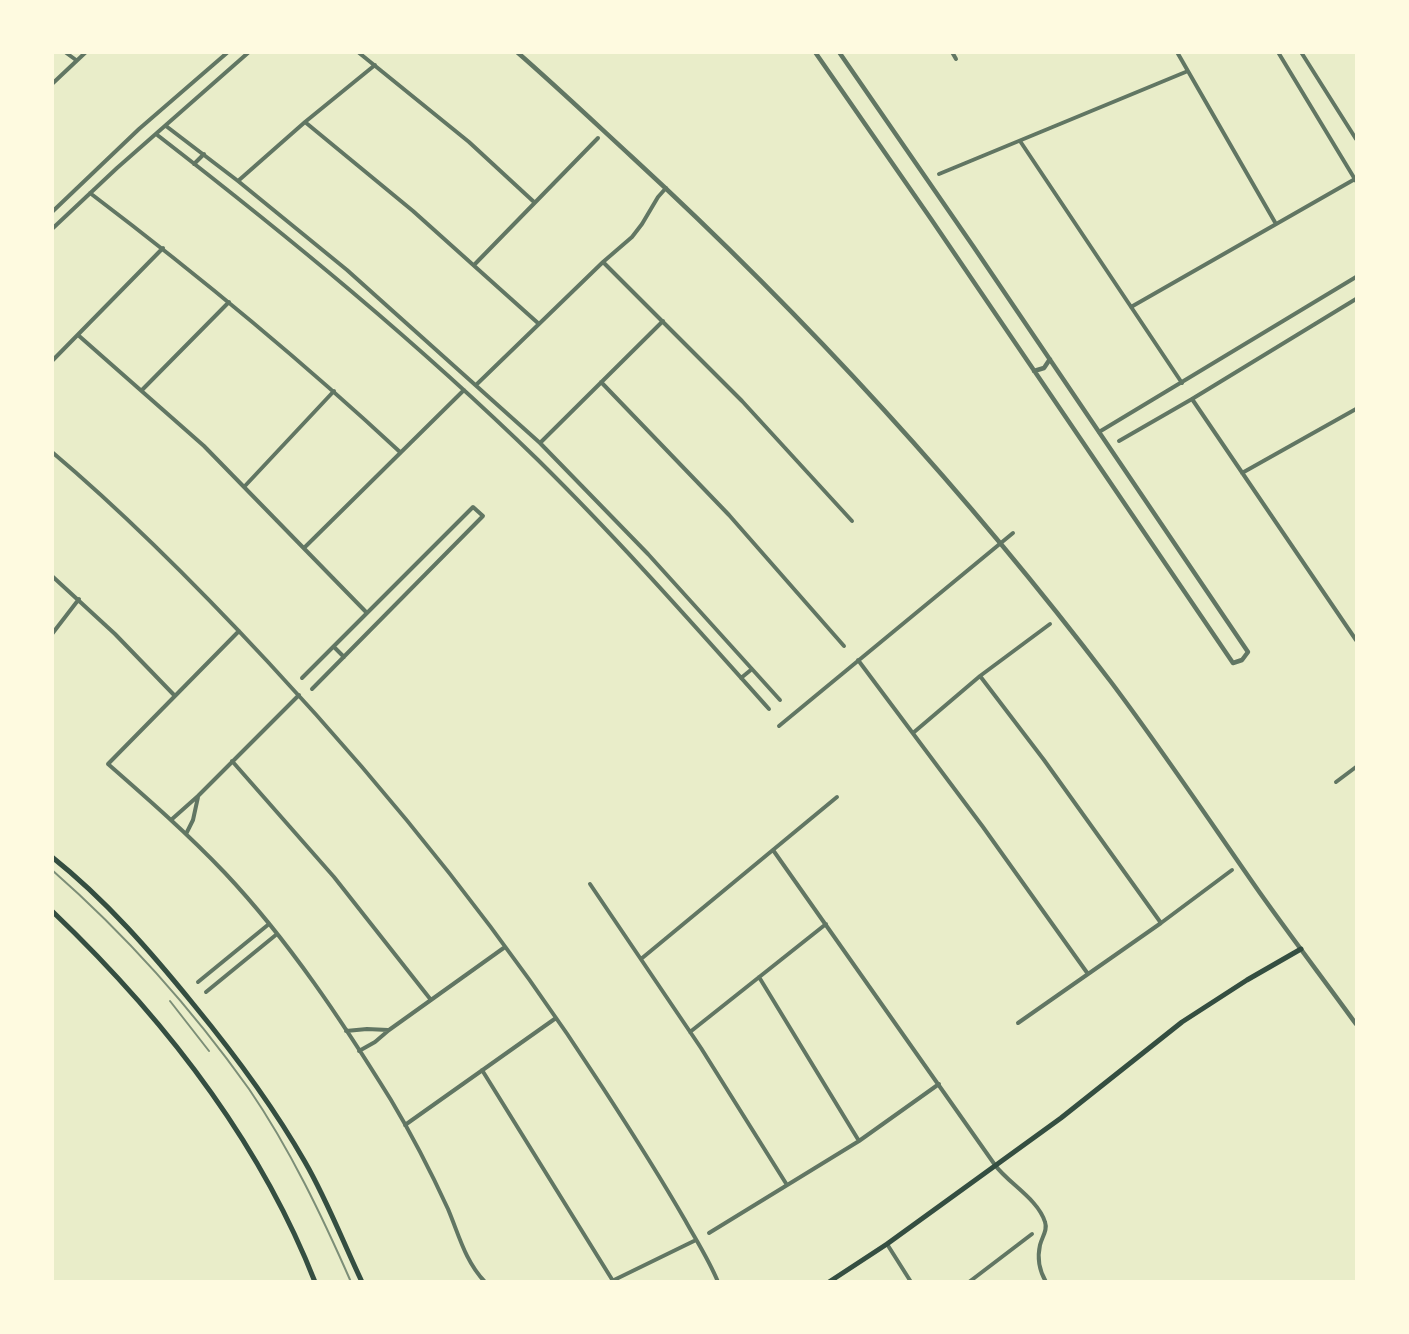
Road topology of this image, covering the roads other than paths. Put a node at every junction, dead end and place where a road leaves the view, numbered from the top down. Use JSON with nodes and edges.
{"nodes":[{"id":1,"x":65,"y":52,"type":"edge"},
{"id":2,"x":86,"y":52,"type":"edge"},
{"id":3,"x":228,"y":52,"type":"edge"},
{"id":4,"x":249,"y":52,"type":"edge"},
{"id":5,"x":358,"y":52,"type":"edge"},
{"id":6,"x":517,"y":52,"type":"edge"},
{"id":7,"x":815,"y":52,"type":"edge"},
{"id":8,"x":838,"y":52,"type":"edge"},
{"id":9,"x":952,"y":52,"type":"edge"},
{"id":10,"x":1177,"y":52,"type":"edge"},
{"id":11,"x":1278,"y":52,"type":"edge"},
{"id":12,"x":1302,"y":52,"type":"edge"},
{"id":13,"x":956,"y":59,"type":"dead end"},
{"id":14,"x":76,"y":60,"type":"junction"},
{"id":15,"x":375,"y":65,"type":"junction"},
{"id":16,"x":1188,"y":71,"type":"junction"},
{"id":17,"x":52,"y":84,"type":"edge"},
{"id":18,"x":305,"y":122,"type":"junction"},
{"id":19,"x":166,"y":126,"type":"junction"},
{"id":20,"x":156,"y":134,"type":"junction"},
{"id":21,"x":598,"y":138,"type":"dead end"},
{"id":22,"x":1356,"y":139,"type":"edge"},
{"id":23,"x":1020,"y":141,"type":"junction"},
{"id":24,"x":204,"y":154,"type":"junction"},
{"id":25,"x":194,"y":164,"type":"junction"},
{"id":26,"x":939,"y":174,"type":"dead end"},
{"id":27,"x":1356,"y":180,"type":"edge"},
{"id":28,"x":238,"y":181,"type":"junction"},
{"id":29,"x":666,"y":188,"type":"junction"},
{"id":30,"x":90,"y":193,"type":"junction"},
{"id":31,"x":534,"y":202,"type":"junction"},
{"id":32,"x":52,"y":212,"type":"edge"},
{"id":33,"x":1276,"y":224,"type":"junction"},
{"id":34,"x":52,"y":229,"type":"edge"},
{"id":35,"x":163,"y":248,"type":"junction"},
{"id":36,"x":603,"y":262,"type":"junction"},
{"id":37,"x":475,"y":264,"type":"junction"},
{"id":38,"x":1356,"y":277,"type":"edge"},
{"id":39,"x":1356,"y":299,"type":"edge"},
{"id":40,"x":230,"y":302,"type":"junction"},
{"id":41,"x":1131,"y":307,"type":"junction"},
{"id":42,"x":663,"y":321,"type":"junction"},
{"id":43,"x":539,"y":324,"type":"junction"},
{"id":44,"x":78,"y":335,"type":"junction"},
{"id":45,"x":1050,"y":359,"type":"junction"},
{"id":46,"x":52,"y":362,"type":"edge"},
{"id":47,"x":1034,"y":371,"type":"junction"},
{"id":48,"x":601,"y":382,"type":"junction"},
{"id":49,"x":1182,"y":383,"type":"junction"},
{"id":50,"x":476,"y":385,"type":"junction"},
{"id":51,"x":142,"y":390,"type":"junction"},
{"id":52,"x":464,"y":390,"type":"junction"},
{"id":53,"x":334,"y":391,"type":"junction"},
{"id":54,"x":1192,"y":399,"type":"junction"},
{"id":55,"x":1356,"y":409,"type":"edge"},
{"id":56,"x":1099,"y":432,"type":"junction"},
{"id":57,"x":1119,"y":441,"type":"dead end"},
{"id":58,"x":540,"y":443,"type":"junction"},
{"id":59,"x":52,"y":452,"type":"edge"},
{"id":60,"x":400,"y":452,"type":"junction"},
{"id":61,"x":1242,"y":473,"type":"junction"},
{"id":62,"x":244,"y":487,"type":"junction"},
{"id":63,"x":852,"y":520,"type":"dead end"},
{"id":64,"x":1013,"y":533,"type":"dead end"},
{"id":65,"x":999,"y":543,"type":"junction"},
{"id":66,"x":304,"y":548,"type":"junction"},
{"id":67,"x":52,"y":576,"type":"edge"},
{"id":68,"x":79,"y":600,"type":"junction"},
{"id":69,"x":367,"y":613,"type":"junction"},
{"id":70,"x":1050,"y":624,"type":"dead end"},
{"id":71,"x":239,"y":631,"type":"junction"},
{"id":72,"x":52,"y":634,"type":"edge"},
{"id":73,"x":1356,"y":640,"type":"edge"},
{"id":74,"x":844,"y":646,"type":"dead end"},
{"id":75,"x":334,"y":647,"type":"junction"},
{"id":76,"x":344,"y":657,"type":"junction"},
{"id":77,"x":858,"y":660,"type":"junction"},
{"id":78,"x":752,"y":669,"type":"junction"},
{"id":79,"x":980,"y":676,"type":"junction"},
{"id":80,"x":302,"y":678,"type":"dead end"},
{"id":81,"x":741,"y":678,"type":"junction"},
{"id":82,"x":312,"y":689,"type":"dead end"},
{"id":83,"x":299,"y":695,"type":"junction"},
{"id":84,"x":175,"y":696,"type":"junction"},
{"id":85,"x":780,"y":700,"type":"dead end"},
{"id":86,"x":769,"y":709,"type":"dead end"},
{"id":87,"x":779,"y":726,"type":"dead end"},
{"id":88,"x":913,"y":733,"type":"junction"},
{"id":89,"x":232,"y":762,"type":"junction"},
{"id":90,"x":1356,"y":767,"type":"edge"},
{"id":91,"x":1336,"y":782,"type":"dead end"},
{"id":92,"x":198,"y":796,"type":"junction"},
{"id":93,"x":837,"y":798,"type":"dead end"},
{"id":94,"x":171,"y":820,"type":"junction"},
{"id":95,"x":186,"y":834,"type":"junction"},
{"id":96,"x":773,"y":850,"type":"junction"},
{"id":97,"x":52,"y":857,"type":"edge"},
{"id":98,"x":1232,"y":870,"type":"dead end"},
{"id":99,"x":590,"y":884,"type":"dead end"},
{"id":100,"x":52,"y":910,"type":"edge"},
{"id":101,"x":1161,"y":923,"type":"junction"},
{"id":102,"x":269,"y":924,"type":"junction"},
{"id":103,"x":826,"y":924,"type":"junction"},
{"id":104,"x":277,"y":934,"type":"junction"},
{"id":105,"x":505,"y":947,"type":"junction"},
{"id":106,"x":1301,"y":950,"type":"junction"},
{"id":107,"x":641,"y":959,"type":"junction"},
{"id":108,"x":1088,"y":974,"type":"junction"},
{"id":109,"x":759,"y":977,"type":"junction"},
{"id":110,"x":198,"y":982,"type":"dead end"},
{"id":111,"x":206,"y":992,"type":"dead end"},
{"id":112,"x":431,"y":1000,"type":"junction"},
{"id":113,"x":556,"y":1018,"type":"junction"},
{"id":114,"x":1018,"y":1023,"type":"dead end"},
{"id":115,"x":1356,"y":1024,"type":"edge"},
{"id":116,"x":389,"y":1030,"type":"junction"},
{"id":117,"x":346,"y":1031,"type":"junction"},
{"id":118,"x":690,"y":1032,"type":"junction"},
{"id":119,"x":359,"y":1051,"type":"junction"},
{"id":120,"x":482,"y":1070,"type":"junction"},
{"id":121,"x":939,"y":1084,"type":"junction"},
{"id":122,"x":405,"y":1125,"type":"junction"},
{"id":123,"x":858,"y":1141,"type":"junction"},
{"id":124,"x":995,"y":1165,"type":"junction"},
{"id":125,"x":787,"y":1185,"type":"junction"},
{"id":126,"x":709,"y":1233,"type":"dead end"},
{"id":127,"x":1032,"y":1234,"type":"dead end"},
{"id":128,"x":696,"y":1240,"type":"junction"},
{"id":129,"x":887,"y":1244,"type":"junction"},
{"id":130,"x":315,"y":1281,"type":"edge"},
{"id":131,"x":362,"y":1281,"type":"edge"},
{"id":132,"x":485,"y":1281,"type":"edge"},
{"id":133,"x":612,"y":1281,"type":"edge"},
{"id":134,"x":718,"y":1281,"type":"edge"},
{"id":135,"x":829,"y":1281,"type":"edge"},
{"id":136,"x":911,"y":1281,"type":"edge"},
{"id":137,"x":969,"y":1281,"type":"edge"},
{"id":138,"x":1046,"y":1281,"type":"edge"}],
"edges":[{"from":1,"to":14,"type":"street"},
{"from":2,"to":14,"type":"street"},
{"from":3,"to":32,"type":"street"},
{"from":4,"to":19,"type":"street"},
{"from":5,"to":15,"type":"street"},
{"from":6,"to":29,"type":"street"},
{"from":7,"to":47,"type":"street"},
{"from":8,"to":45,"type":"street"},
{"from":9,"to":13,"type":"street"},
{"from":10,"to":16,"type":"street"},
{"from":11,"to":27,"type":"street"},
{"from":12,"to":22,"type":"street"},
{"from":14,"to":17,"type":"street"},
{"from":15,"to":18,"type":"street"},
{"from":15,"to":31,"type":"street"},
{"from":16,"to":23,"type":"street"},
{"from":16,"to":33,"type":"street"},
{"from":18,"to":28,"type":"street"},
{"from":18,"to":37,"type":"street"},
{"from":19,"to":20,"type":"street"},
{"from":19,"to":24,"type":"street"},
{"from":20,"to":25,"type":"street"},
{"from":20,"to":30,"type":"street"},
{"from":21,"to":31,"type":"street"},
{"from":23,"to":26,"type":"street"},
{"from":23,"to":41,"type":"street"},
{"from":24,"to":25,"type":"street"},
{"from":24,"to":28,"type":"street"},
{"from":25,"to":52,"type":"street"},
{"from":27,"to":33,"type":"street"},
{"from":28,"to":50,"type":"street"},
{"from":29,"to":36,"type":"street"},
{"from":29,"to":65,"type":"street"},
{"from":30,"to":34,"type":"street"},
{"from":30,"to":35,"type":"street"},
{"from":31,"to":37,"type":"street"},
{"from":33,"to":41,"type":"street"},
{"from":35,"to":40,"type":"street"},
{"from":35,"to":44,"type":"street"},
{"from":36,"to":42,"type":"street"},
{"from":36,"to":43,"type":"street"},
{"from":37,"to":43,"type":"street"},
{"from":38,"to":49,"type":"street"},
{"from":39,"to":54,"type":"street"},
{"from":40,"to":51,"type":"street"},
{"from":40,"to":53,"type":"street"},
{"from":41,"to":49,"type":"street"},
{"from":42,"to":48,"type":"street"},
{"from":42,"to":63,"type":"street"},
{"from":43,"to":50,"type":"street"},
{"from":44,"to":46,"type":"street"},
{"from":44,"to":51,"type":"street"},
{"from":45,"to":47,"type":"street"},
{"from":45,"to":56,"type":"street"},
{"from":47,"to":56,"type":"street"},
{"from":48,"to":58,"type":"street"},
{"from":48,"to":74,"type":"street"},
{"from":49,"to":56,"type":"street"},
{"from":50,"to":58,"type":"street"},
{"from":51,"to":62,"type":"street"},
{"from":52,"to":60,"type":"street"},
{"from":52,"to":81,"type":"street"},
{"from":53,"to":60,"type":"street"},
{"from":53,"to":62,"type":"street"},
{"from":54,"to":57,"type":"street"},
{"from":54,"to":61,"type":"street"},
{"from":55,"to":61,"type":"street"},
{"from":58,"to":78,"type":"street"},
{"from":59,"to":71,"type":"street"},
{"from":60,"to":66,"type":"street"},
{"from":61,"to":73,"type":"street"},
{"from":62,"to":66,"type":"street"},
{"from":64,"to":65,"type":"street"},
{"from":65,"to":77,"type":"street"},
{"from":65,"to":106,"type":"street"},
{"from":66,"to":69,"type":"street"},
{"from":67,"to":68,"type":"street"},
{"from":68,"to":72,"type":"street"},
{"from":68,"to":84,"type":"street"},
{"from":69,"to":75,"type":"street"},
{"from":69,"to":76,"type":"street"},
{"from":70,"to":79,"type":"street"},
{"from":71,"to":83,"type":"street"},
{"from":71,"to":84,"type":"street"},
{"from":75,"to":76,"type":"street"},
{"from":75,"to":80,"type":"street"},
{"from":76,"to":82,"type":"street"},
{"from":77,"to":87,"type":"street"},
{"from":77,"to":88,"type":"street"},
{"from":78,"to":81,"type":"street"},
{"from":78,"to":85,"type":"street"},
{"from":79,"to":88,"type":"street"},
{"from":79,"to":101,"type":"street"},
{"from":81,"to":86,"type":"street"},
{"from":83,"to":89,"type":"street"},
{"from":83,"to":105,"type":"street"},
{"from":84,"to":94,"type":"street"},
{"from":88,"to":108,"type":"street"},
{"from":89,"to":92,"type":"street"},
{"from":89,"to":112,"type":"street"},
{"from":90,"to":91,"type":"street"},
{"from":92,"to":94,"type":"street"},
{"from":92,"to":95,"type":"street"},
{"from":93,"to":96,"type":"street"},
{"from":94,"to":95,"type":"street"},
{"from":95,"to":102,"type":"street"},
{"from":96,"to":103,"type":"street"},
{"from":96,"to":107,"type":"street"},
{"from":97,"to":131,"type":"main road"},
{"from":98,"to":101,"type":"street"},
{"from":99,"to":107,"type":"street"},
{"from":100,"to":130,"type":"main road"},
{"from":101,"to":108,"type":"street"},
{"from":102,"to":104,"type":"street"},
{"from":102,"to":110,"type":"street"},
{"from":103,"to":109,"type":"street"},
{"from":103,"to":121,"type":"street"},
{"from":104,"to":111,"type":"street"},
{"from":104,"to":117,"type":"street"},
{"from":105,"to":112,"type":"street"},
{"from":105,"to":113,"type":"street"},
{"from":106,"to":115,"type":"street"},
{"from":106,"to":124,"type":"main road"},
{"from":107,"to":118,"type":"street"},
{"from":108,"to":114,"type":"street"},
{"from":109,"to":118,"type":"street"},
{"from":109,"to":123,"type":"street"},
{"from":112,"to":116,"type":"street"},
{"from":113,"to":120,"type":"street"},
{"from":113,"to":128,"type":"street"},
{"from":116,"to":117,"type":"street"},
{"from":116,"to":119,"type":"street"},
{"from":117,"to":119,"type":"street"},
{"from":118,"to":125,"type":"street"},
{"from":119,"to":122,"type":"street"},
{"from":120,"to":122,"type":"street"},
{"from":120,"to":133,"type":"street"},
{"from":121,"to":123,"type":"street"},
{"from":121,"to":124,"type":"street"},
{"from":122,"to":132,"type":"street"},
{"from":123,"to":125,"type":"street"},
{"from":124,"to":129,"type":"main road"},
{"from":124,"to":138,"type":"street"},
{"from":125,"to":126,"type":"street"},
{"from":127,"to":137,"type":"street"},
{"from":128,"to":133,"type":"street"},
{"from":128,"to":134,"type":"street"},
{"from":129,"to":135,"type":"main road"},
{"from":129,"to":136,"type":"street"}]}
